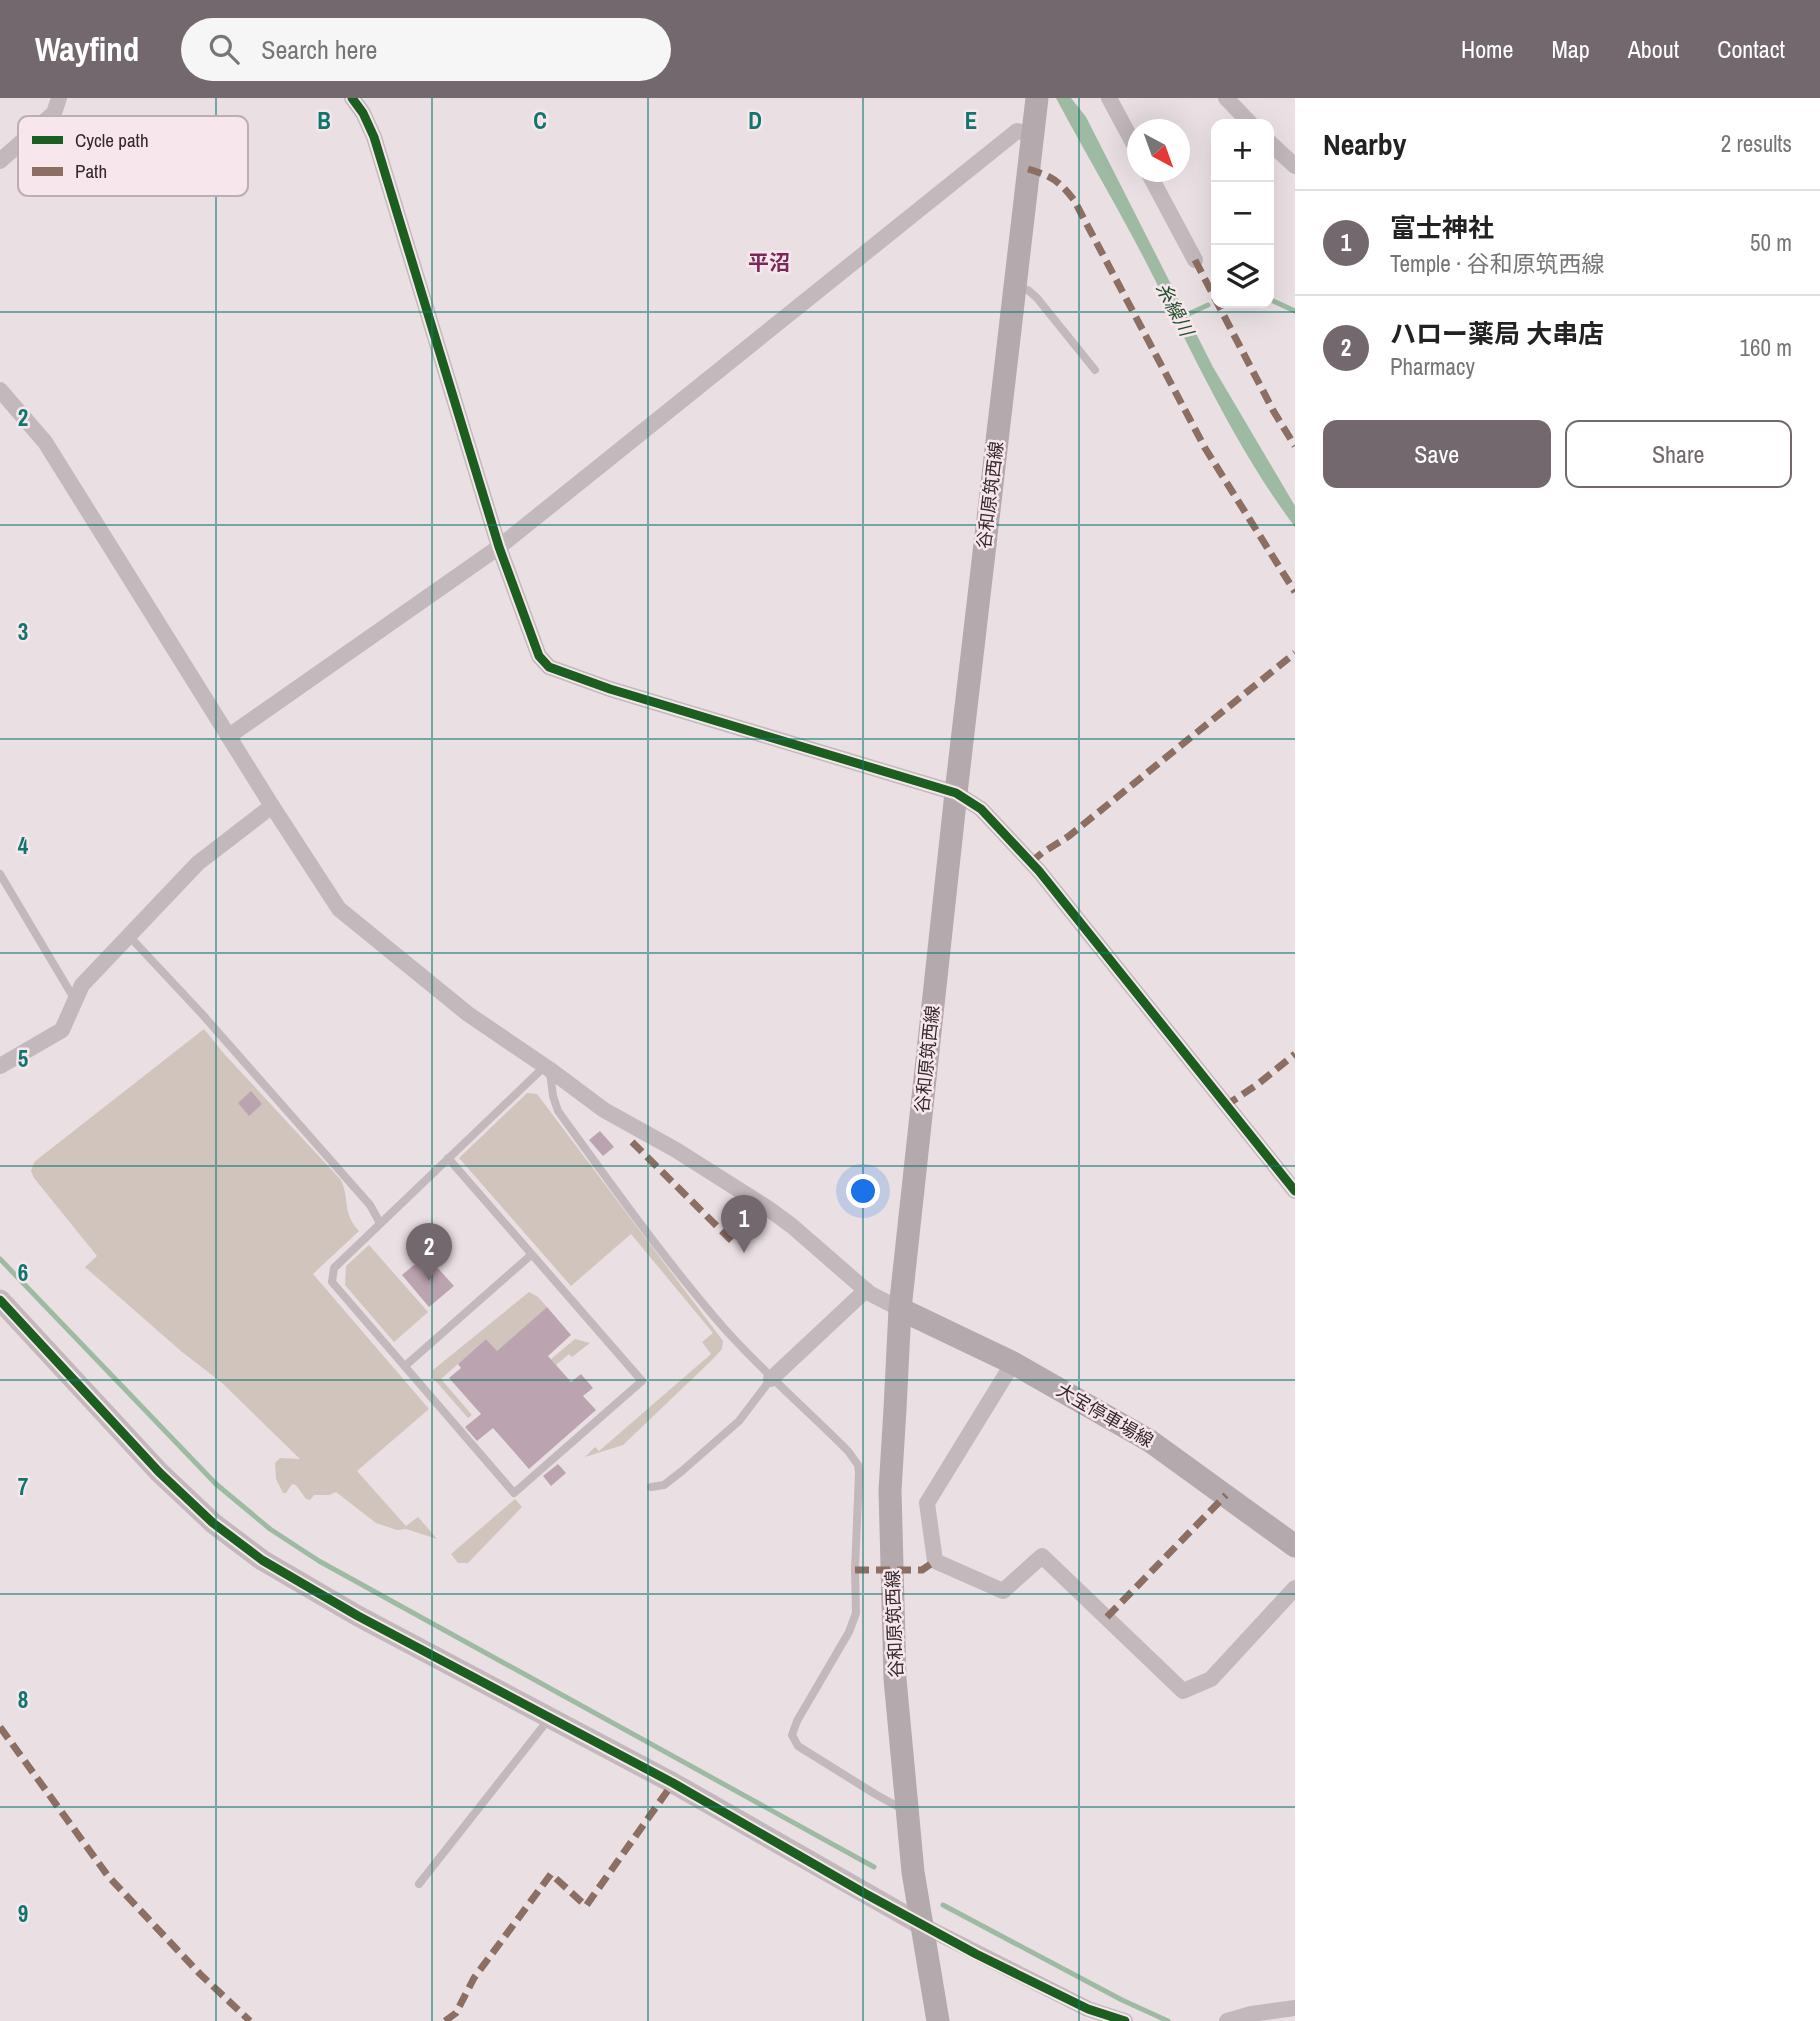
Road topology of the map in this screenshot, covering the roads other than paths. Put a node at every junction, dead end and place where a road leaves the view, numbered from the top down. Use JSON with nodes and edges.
{"nodes":[{"id":1,"x":59,"y":98,"type":"edge"},
{"id":2,"x":352,"y":98,"type":"edge"},
{"id":3,"x":1037,"y":98,"type":"edge"},
{"id":4,"x":1109,"y":98,"type":"edge"},
{"id":5,"x":1226,"y":98,"type":"edge"},
{"id":6,"x":51,"y":116,"type":"edge"},
{"id":7,"x":1246,"y":119,"type":"edge"},
{"id":8,"x":1127,"y":132,"type":"edge"},
{"id":9,"x":1032,"y":134,"type":"junction"},
{"id":10,"x":18,"y":145,"type":"edge"},
{"id":11,"x":1274,"y":147,"type":"edge"},
{"id":12,"x":0,"y":161,"type":"edge"},
{"id":13,"x":1295,"y":166,"type":"edge"},
{"id":14,"x":1153,"y":182,"type":"edge"},
{"id":15,"x":1195,"y":260,"type":"dead end"},
{"id":16,"x":1014,"y":286,"type":"junction"},
{"id":17,"x":1095,"y":370,"type":"dead end"},
{"id":18,"x":0,"y":390,"type":"edge"},
{"id":19,"x":499,"y":548,"type":"junction"},
{"id":20,"x":229,"y":736,"type":"junction"},
{"id":21,"x":956,"y":793,"type":"junction"},
{"id":22,"x":272,"y":806,"type":"junction"},
{"id":23,"x":0,"y":874,"type":"edge"},
{"id":24,"x":128,"y":936,"type":"junction"},
{"id":25,"x":75,"y":1000,"type":"junction"},
{"id":26,"x":0,"y":1066,"type":"edge"},
{"id":27,"x":547,"y":1067,"type":"junction"},
{"id":28,"x":448,"y":1158,"type":"junction"},
{"id":29,"x":1295,"y":1191,"type":"edge"},
{"id":30,"x":380,"y":1223,"type":"junction"},
{"id":31,"x":531,"y":1255,"type":"junction"},
{"id":32,"x":866,"y":1290,"type":"junction"},
{"id":33,"x":0,"y":1300,"type":"edge"},
{"id":34,"x":900,"y":1309,"type":"junction"},
{"id":35,"x":1013,"y":1363,"type":"junction"},
{"id":36,"x":404,"y":1366,"type":"junction"},
{"id":37,"x":771,"y":1379,"type":"junction"},
{"id":38,"x":651,"y":1487,"type":"dead end"},
{"id":39,"x":1295,"y":1546,"type":"edge"},
{"id":40,"x":1295,"y":1588,"type":"edge"},
{"id":41,"x":550,"y":1718,"type":"junction"},
{"id":42,"x":906,"y":1811,"type":"junction"},
{"id":43,"x":419,"y":1884,"type":"dead end"},
{"id":44,"x":920,"y":1924,"type":"junction"},
{"id":45,"x":1295,"y":2008,"type":"edge"},
{"id":46,"x":938,"y":2021,"type":"edge"},
{"id":47,"x":1125,"y":2021,"type":"edge"},
{"id":48,"x":1227,"y":2021,"type":"edge"}],
"edges":[{"from":1,"to":6,"type":"street"},
{"from":2,"to":19,"type":"street"},
{"from":3,"to":9,"type":"main road","name":"谷和原筑西線"},
{"from":4,"to":8,"type":"street"},
{"from":5,"to":7,"type":"street"},
{"from":9,"to":16,"type":"main road","name":"谷和原筑西線"},
{"from":9,"to":19,"type":"street"},
{"from":10,"to":12,"type":"street"},
{"from":11,"to":13,"type":"street"},
{"from":14,"to":15,"type":"street"},
{"from":16,"to":17,"type":"lane"},
{"from":16,"to":21,"type":"main road","name":"谷和原筑西線"},
{"from":18,"to":20,"type":"street"},
{"from":19,"to":20,"type":"street"},
{"from":19,"to":21,"type":"street"},
{"from":20,"to":22,"type":"street"},
{"from":21,"to":29,"type":"street"},
{"from":21,"to":34,"type":"main road","name":"谷和原筑西線"},
{"from":22,"to":24,"type":"street"},
{"from":22,"to":27,"type":"street"},
{"from":23,"to":25,"type":"lane"},
{"from":24,"to":25,"type":"street"},
{"from":24,"to":30,"type":"lane"},
{"from":25,"to":26,"type":"street"},
{"from":27,"to":28,"type":"lane"},
{"from":27,"to":32,"type":"street"},
{"from":27,"to":37,"type":"lane"},
{"from":28,"to":30,"type":"lane"},
{"from":28,"to":31,"type":"lane"},
{"from":30,"to":36,"type":"lane"},
{"from":31,"to":36,"type":"lane"},
{"from":31,"to":36,"type":"lane"},
{"from":32,"to":34,"type":"street"},
{"from":32,"to":37,"type":"street"},
{"from":33,"to":41,"type":"street"},
{"from":34,"to":35,"type":"main road","name":"大宝停車場線"},
{"from":34,"to":42,"type":"main road","name":"谷和原筑西線"},
{"from":35,"to":39,"type":"main road","name":"大宝停車場線"},
{"from":35,"to":40,"type":"street"},
{"from":37,"to":38,"type":"lane"},
{"from":37,"to":42,"type":"lane"},
{"from":41,"to":43,"type":"lane"},
{"from":41,"to":44,"type":"street"},
{"from":42,"to":44,"type":"main road","name":"谷和原筑西線"},
{"from":44,"to":46,"type":"main road","name":"谷和原筑西線"},
{"from":44,"to":47,"type":"street"},
{"from":45,"to":48,"type":"street"}]}
